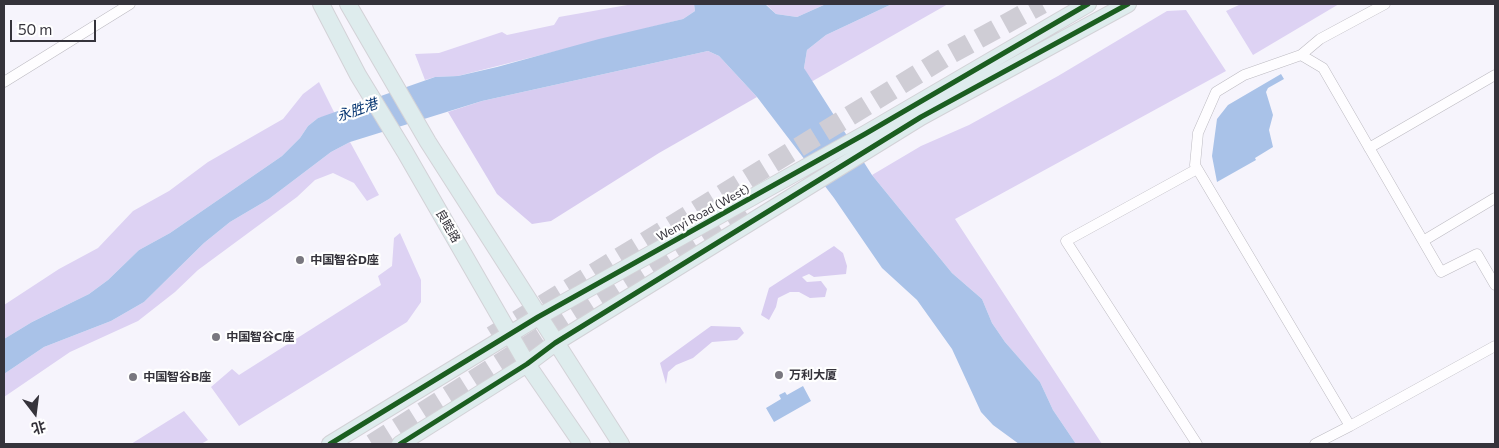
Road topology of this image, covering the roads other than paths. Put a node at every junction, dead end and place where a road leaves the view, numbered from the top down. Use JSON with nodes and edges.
{"nodes":[{"id":1,"x":130,"y":4,"type":"edge"},
{"id":2,"x":321,"y":4,"type":"edge"},
{"id":3,"x":348,"y":4,"type":"edge"},
{"id":4,"x":1088,"y":4,"type":"edge"},
{"id":5,"x":1128,"y":4,"type":"edge"},
{"id":6,"x":1385,"y":4,"type":"edge"},
{"id":7,"x":1301,"y":55,"type":"junction"},
{"id":8,"x":1495,"y":75,"type":"edge"},
{"id":9,"x":4,"y":82,"type":"edge"},
{"id":10,"x":872,"y":138,"type":"junction"},
{"id":11,"x":1369,"y":148,"type":"junction"},
{"id":12,"x":1197,"y":169,"type":"junction"},
{"id":13,"x":1495,"y":198,"type":"edge"},
{"id":14,"x":1423,"y":240,"type":"junction"},
{"id":15,"x":1495,"y":285,"type":"edge"},
{"id":16,"x":538,"y":317,"type":"junction"},
{"id":17,"x":511,"y":334,"type":"junction"},
{"id":18,"x":555,"y":343,"type":"junction"},
{"id":19,"x":1495,"y":346,"type":"edge"},
{"id":20,"x":527,"y":364,"type":"junction"},
{"id":21,"x":1350,"y":426,"type":"junction"},
{"id":22,"x":330,"y":444,"type":"edge"},
{"id":23,"x":400,"y":444,"type":"edge"},
{"id":24,"x":582,"y":444,"type":"edge"},
{"id":25,"x":621,"y":444,"type":"edge"},
{"id":26,"x":1197,"y":444,"type":"edge"},
{"id":27,"x":1315,"y":444,"type":"edge"}],
"edges":[{"from":1,"to":9,"type":"street"},
{"from":2,"to":17,"type":"main road","name":"良睦路"},
{"from":3,"to":16,"type":"main road"},
{"from":4,"to":10,"type":"main road","name":"Wenyi Road (West)"},
{"from":5,"to":10,"type":"main road","name":"Wenyi Road (West)"},
{"from":6,"to":7,"type":"street"},
{"from":7,"to":11,"type":"street"},
{"from":7,"to":12,"type":"street"},
{"from":8,"to":11,"type":"street"},
{"from":10,"to":16,"type":"main road","name":"Wenyi Road (West)"},
{"from":10,"to":18,"type":"main road","name":"Wenyi Road (West)"},
{"from":11,"to":14,"type":"street"},
{"from":12,"to":21,"type":"street"},
{"from":12,"to":26,"type":"street"},
{"from":13,"to":14,"type":"street"},
{"from":14,"to":15,"type":"street"},
{"from":16,"to":17,"type":"main road","name":"Wenyi Road (West)"},
{"from":16,"to":18,"type":"main road"},
{"from":17,"to":20,"type":"main road","name":"良睦路"},
{"from":17,"to":22,"type":"main road","name":"Wenyi Road (West)"},
{"from":18,"to":20,"type":"main road","name":"Wenyi Road (West)"},
{"from":18,"to":25,"type":"main road"},
{"from":19,"to":21,"type":"street"},
{"from":20,"to":23,"type":"main road","name":"Wenyi Road (West)"},
{"from":20,"to":24,"type":"main road","name":"良睦路"},
{"from":21,"to":27,"type":"street"}]}
